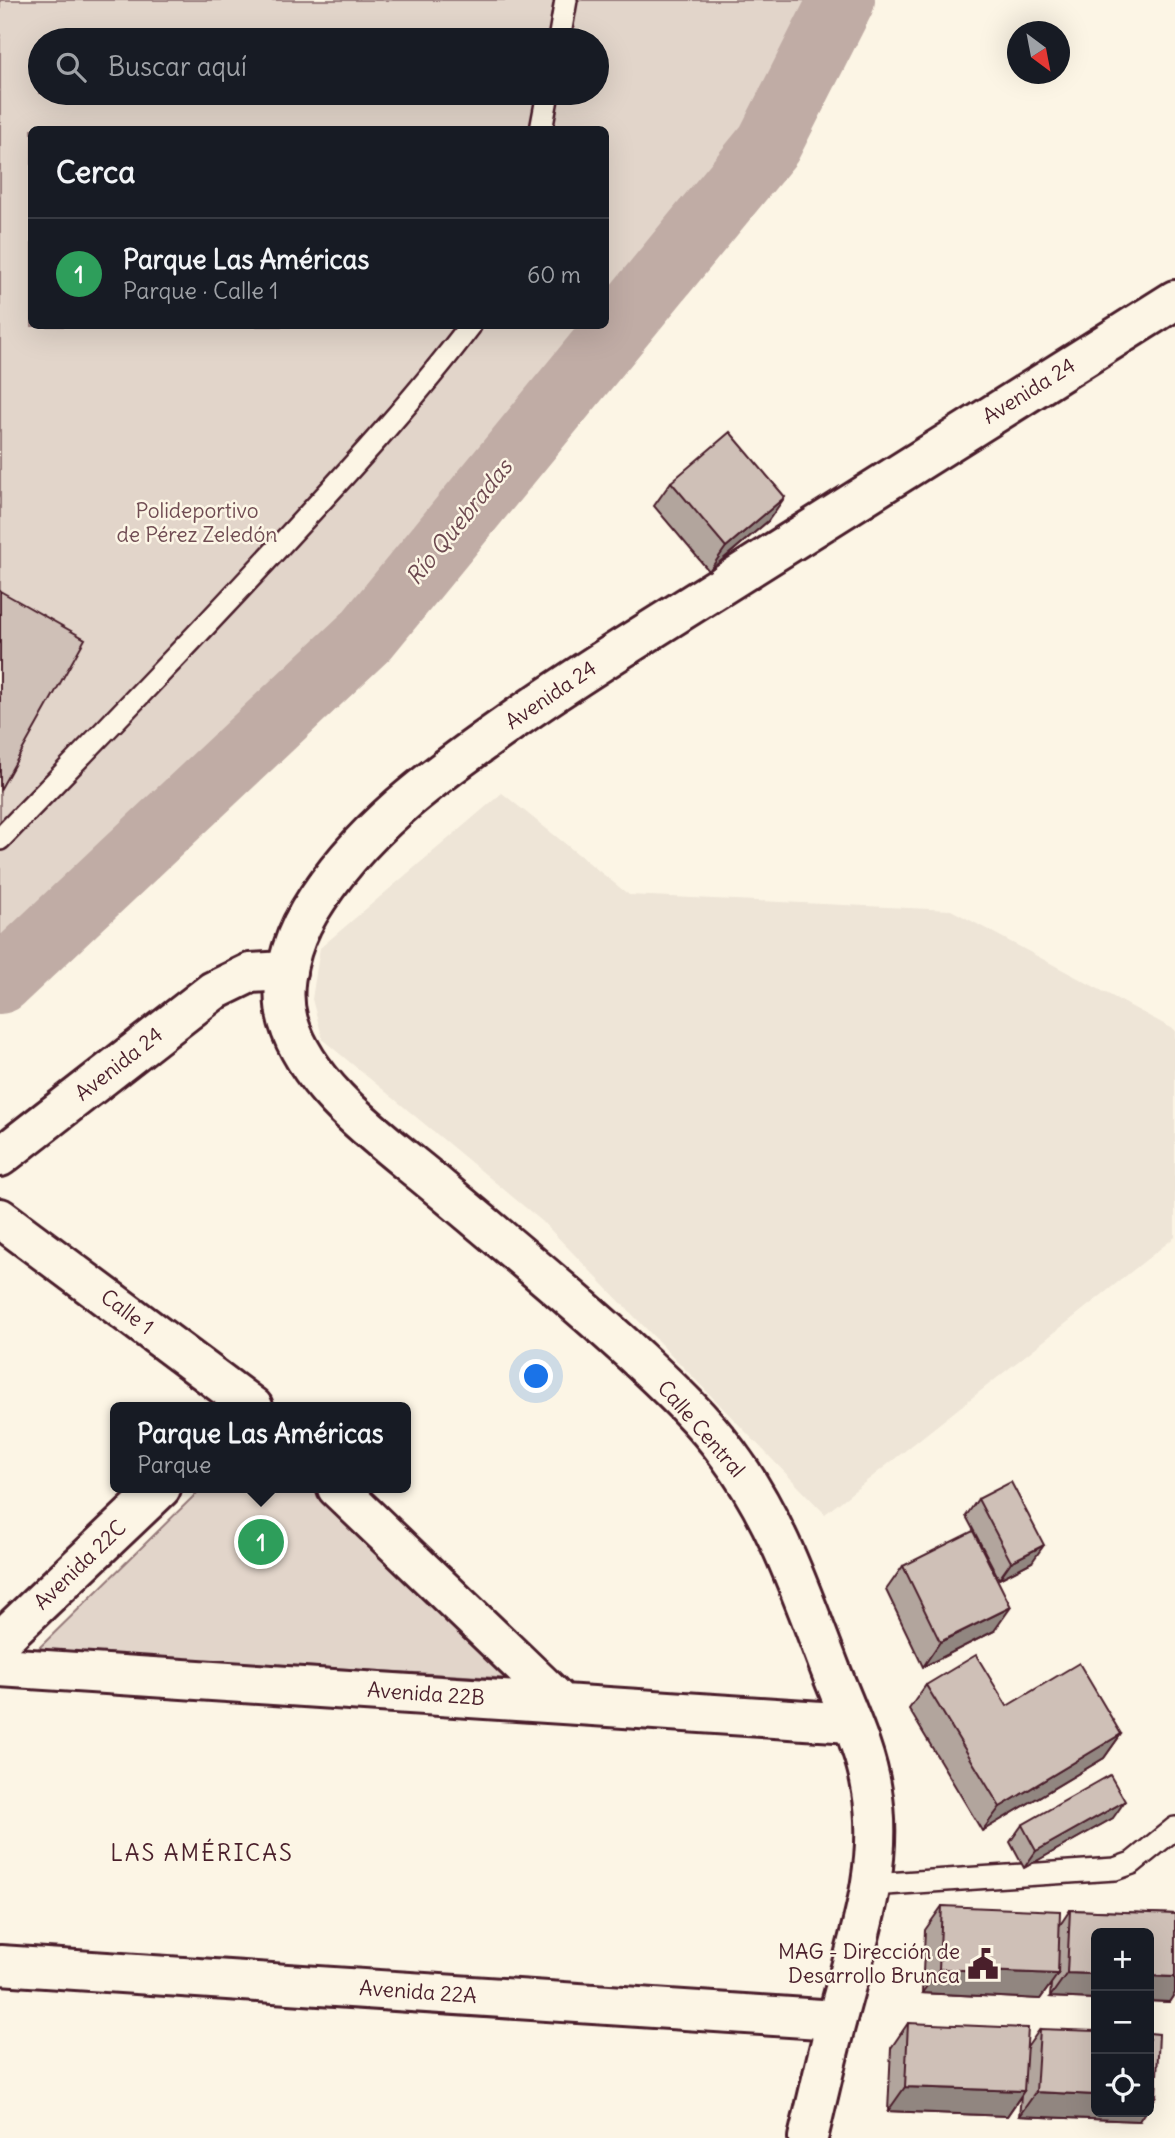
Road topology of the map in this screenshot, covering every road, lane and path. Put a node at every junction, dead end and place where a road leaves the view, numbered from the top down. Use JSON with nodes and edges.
{"nodes":[{"id":1,"x":566,"y":0,"type":"edge"},
{"id":2,"x":561,"y":28,"type":"edge"},
{"id":3,"x":546,"y":105,"type":"edge"},
{"id":4,"x":542,"y":126,"type":"edge"},
{"id":5,"x":1175,"y":300,"type":"edge"},
{"id":6,"x":468,"y":329,"type":"edge"},
{"id":7,"x":0,"y":839,"type":"edge"},
{"id":8,"x":287,"y":971,"type":"junction"},
{"id":9,"x":0,"y":1157,"type":"edge"},
{"id":10,"x":0,"y":1218,"type":"edge"},
{"id":11,"x":244,"y":1402,"type":"edge"},
{"id":12,"x":156,"y":1493,"type":"edge"},
{"id":13,"x":342,"y":1493,"type":"edge"},
{"id":14,"x":0,"y":1641,"type":"edge"},
{"id":15,"x":0,"y":1667,"type":"edge"},
{"id":16,"x":561,"y":1703,"type":"junction"},
{"id":17,"x":851,"y":1723,"type":"junction"},
{"id":18,"x":1175,"y":1828,"type":"edge"},
{"id":19,"x":871,"y":1885,"type":"junction"},
{"id":20,"x":0,"y":1965,"type":"edge"},
{"id":21,"x":836,"y":2020,"type":"junction"},
{"id":22,"x":808,"y":2138,"type":"edge"}],
"edges":[{"from":1,"to":2,"type":"lane"},
{"from":3,"to":4,"type":"lane"},
{"from":5,"to":8,"type":"street","name":"Avenida 24"},
{"from":6,"to":7,"type":"lane"},
{"from":8,"to":9,"type":"street","name":"Avenida 24"},
{"from":8,"to":17,"type":"street","name":"Calle Central"},
{"from":10,"to":11,"type":"street","name":"Calle 1"},
{"from":12,"to":14,"type":"street","name":"Avenida 22C"},
{"from":13,"to":16,"type":"street"},
{"from":15,"to":16,"type":"street","name":"Avenida 22B"},
{"from":16,"to":17,"type":"street","name":"Avenida 22B"},
{"from":17,"to":19,"type":"street","name":"Calle Central"},
{"from":18,"to":19,"type":"lane"},
{"from":19,"to":21,"type":"street","name":"Calle Central"},
{"from":20,"to":21,"type":"street","name":"Avenida 22A"},
{"from":21,"to":22,"type":"street","name":"Calle Central"}]}
